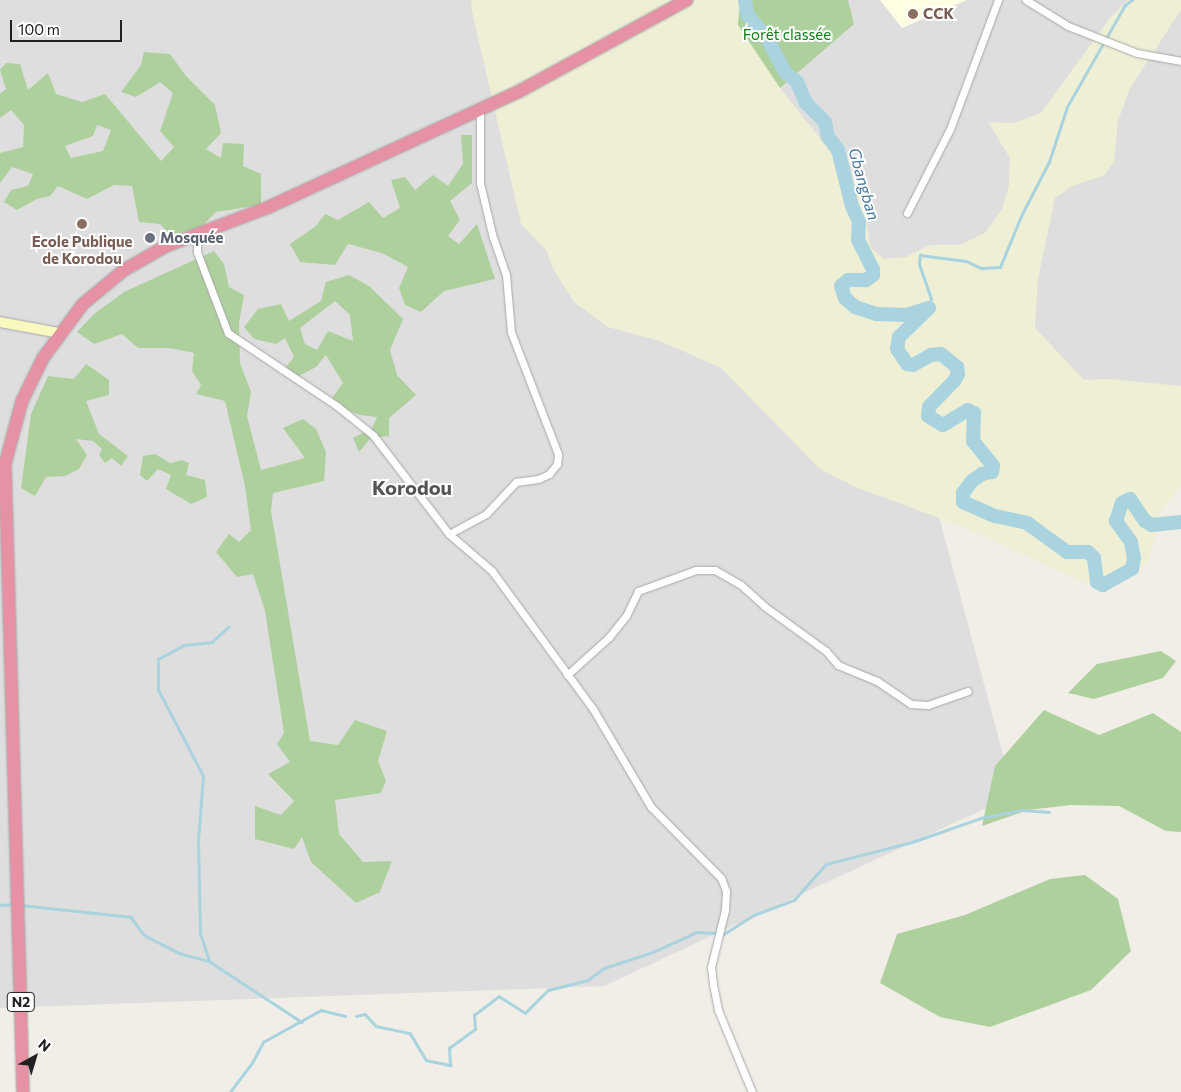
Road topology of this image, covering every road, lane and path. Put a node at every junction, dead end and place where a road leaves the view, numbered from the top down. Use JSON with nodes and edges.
{"nodes":[{"id":1,"x":687,"y":0,"type":"edge"},
{"id":2,"x":998,"y":0,"type":"edge"},
{"id":3,"x":1026,"y":0,"type":"edge"},
{"id":4,"x":1181,"y":61,"type":"edge"},
{"id":5,"x":480,"y":108,"type":"junction"},
{"id":6,"x":907,"y":213,"type":"dead end"},
{"id":7,"x":197,"y":234,"type":"junction"},
{"id":8,"x":0,"y":322,"type":"edge"},
{"id":9,"x":59,"y":333,"type":"junction"},
{"id":10,"x":448,"y":534,"type":"junction"},
{"id":11,"x":567,"y":675,"type":"junction"},
{"id":12,"x":968,"y":691,"type":"dead end"},
{"id":13,"x":23,"y":1092,"type":"edge"},
{"id":14,"x":752,"y":1092,"type":"edge"}],
"edges":[{"from":1,"to":5,"type":"highway","number":"N2"},
{"from":2,"to":6,"type":"street"},
{"from":3,"to":4,"type":"street"},
{"from":5,"to":7,"type":"highway","number":"N2"},
{"from":5,"to":10,"type":"street"},
{"from":7,"to":9,"type":"highway","number":"N2"},
{"from":7,"to":10,"type":"street"},
{"from":8,"to":9,"type":"street"},
{"from":9,"to":13,"type":"highway","number":"N2"},
{"from":10,"to":11,"type":"street"},
{"from":11,"to":12,"type":"street"},
{"from":11,"to":14,"type":"street"}]}
